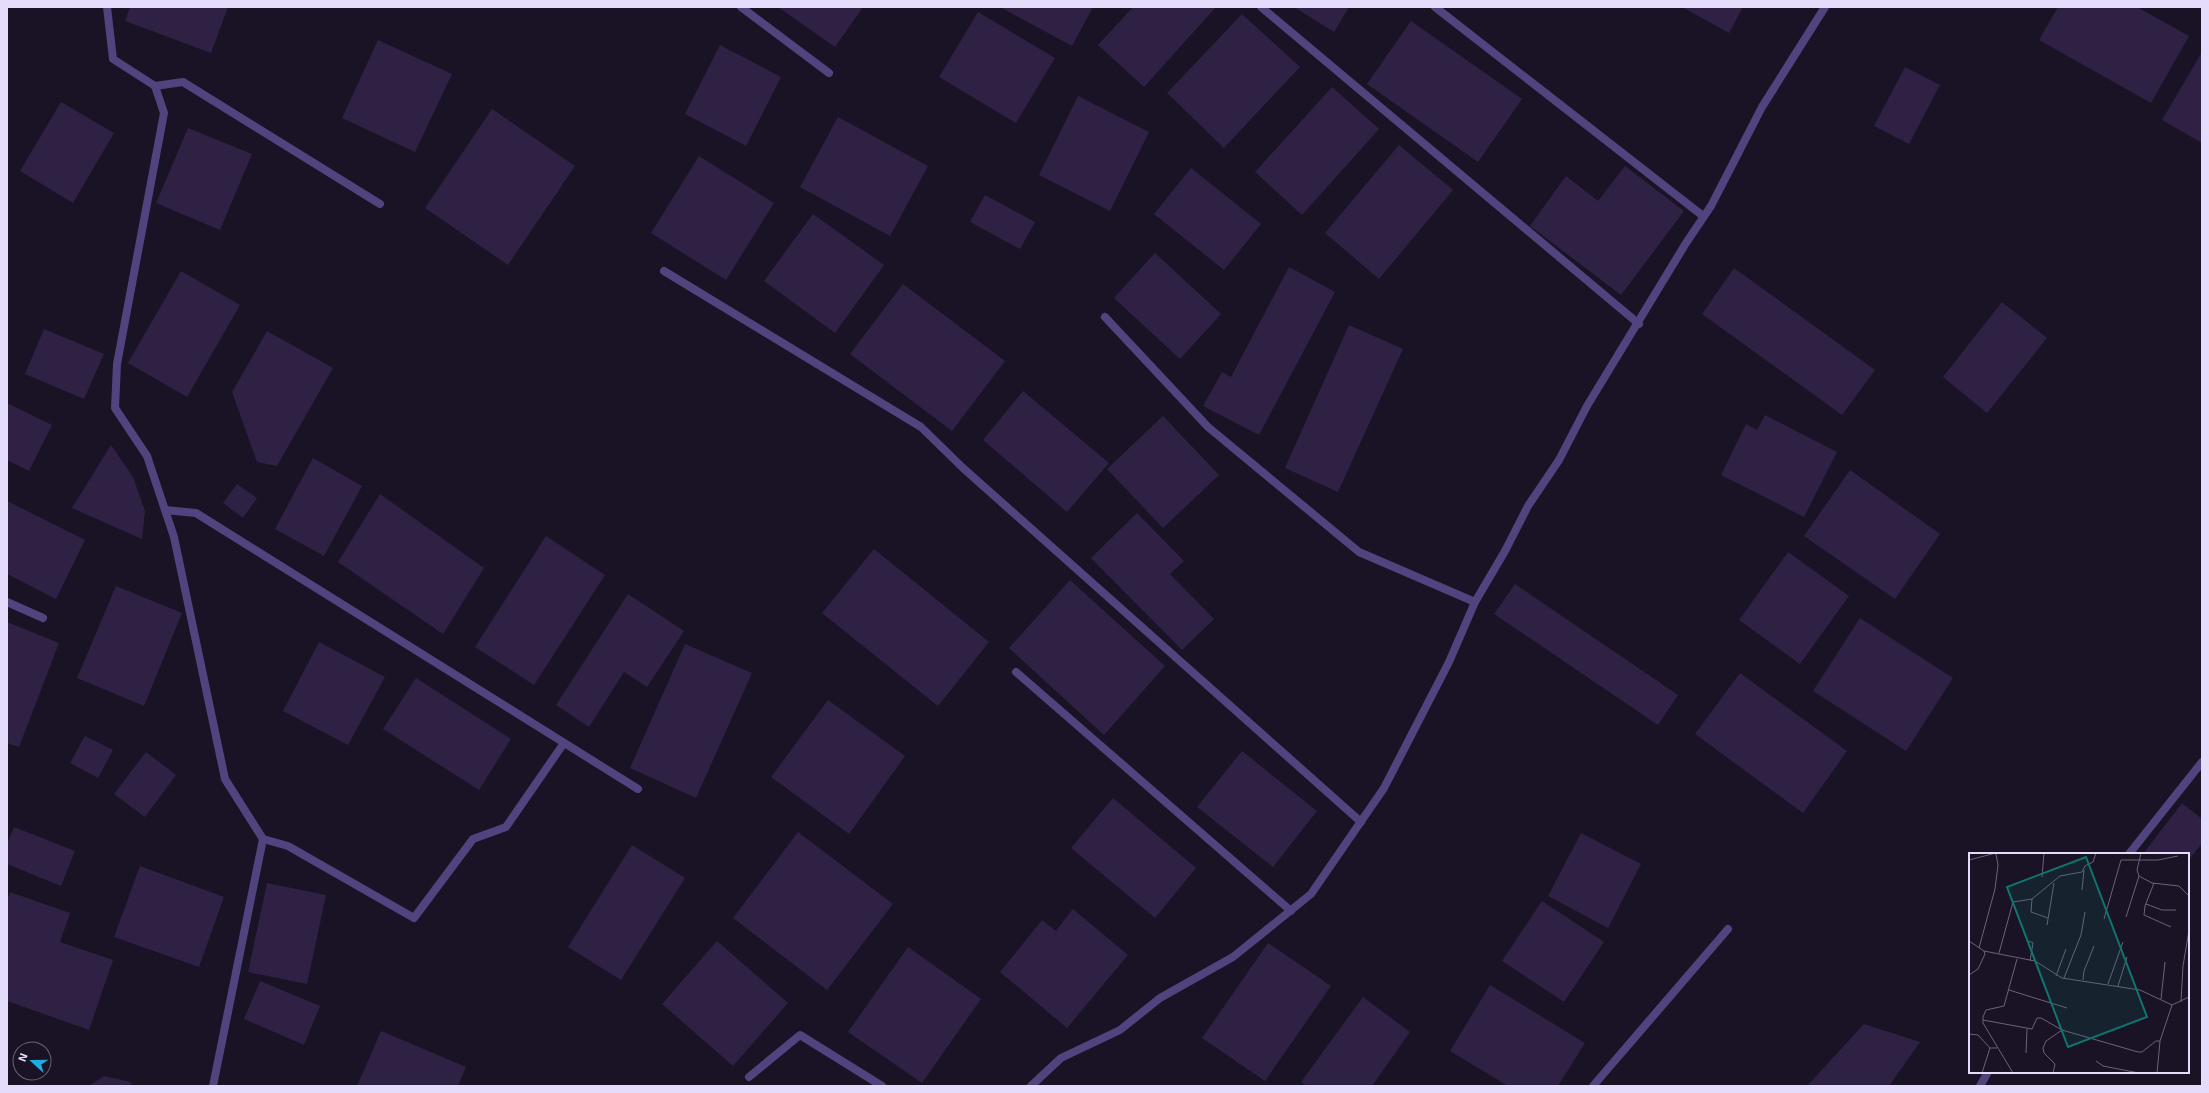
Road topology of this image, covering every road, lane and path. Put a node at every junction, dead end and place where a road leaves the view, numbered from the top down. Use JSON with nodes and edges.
{"nodes":[{"id":1,"x":107,"y":7,"type":"edge"},
{"id":2,"x":741,"y":7,"type":"edge"},
{"id":3,"x":1261,"y":7,"type":"edge"},
{"id":4,"x":1435,"y":7,"type":"edge"},
{"id":5,"x":1825,"y":7,"type":"edge"},
{"id":6,"x":829,"y":73,"type":"dead end"},
{"id":7,"x":155,"y":86,"type":"junction"},
{"id":8,"x":380,"y":204,"type":"dead end"},
{"id":9,"x":1703,"y":216,"type":"junction"},
{"id":10,"x":664,"y":272,"type":"dead end"},
{"id":11,"x":1105,"y":317,"type":"dead end"},
{"id":12,"x":1639,"y":324,"type":"junction"},
{"id":13,"x":165,"y":510,"type":"junction"},
{"id":14,"x":7,"y":602,"type":"edge"},
{"id":15,"x":1475,"y":602,"type":"junction"},
{"id":16,"x":43,"y":618,"type":"dead end"},
{"id":17,"x":1016,"y":672,"type":"dead end"},
{"id":18,"x":564,"y":743,"type":"junction"},
{"id":19,"x":2202,"y":762,"type":"edge"},
{"id":20,"x":638,"y":789,"type":"dead end"},
{"id":21,"x":1361,"y":822,"type":"junction"},
{"id":22,"x":263,"y":839,"type":"junction"},
{"id":23,"x":2130,"y":853,"type":"edge"},
{"id":24,"x":1291,"y":911,"type":"junction"},
{"id":25,"x":1728,"y":929,"type":"dead end"},
{"id":26,"x":1987,"y":1073,"type":"edge"},
{"id":27,"x":749,"y":1077,"type":"dead end"},
{"id":28,"x":213,"y":1086,"type":"edge"},
{"id":29,"x":882,"y":1086,"type":"edge"},
{"id":30,"x":1031,"y":1086,"type":"edge"},
{"id":31,"x":1594,"y":1086,"type":"edge"},
{"id":32,"x":1980,"y":1086,"type":"edge"}],
"edges":[{"from":1,"to":7,"type":"street"},
{"from":2,"to":6,"type":"street"},
{"from":3,"to":12,"type":"street"},
{"from":4,"to":9,"type":"street"},
{"from":5,"to":9,"type":"street"},
{"from":7,"to":8,"type":"street"},
{"from":7,"to":13,"type":"street"},
{"from":9,"to":12,"type":"street"},
{"from":10,"to":21,"type":"street"},
{"from":11,"to":15,"type":"street"},
{"from":12,"to":15,"type":"street"},
{"from":13,"to":18,"type":"street"},
{"from":13,"to":22,"type":"street"},
{"from":14,"to":16,"type":"street"},
{"from":15,"to":21,"type":"street"},
{"from":17,"to":24,"type":"street"},
{"from":18,"to":20,"type":"street"},
{"from":18,"to":22,"type":"street"},
{"from":19,"to":23,"type":"street"},
{"from":21,"to":24,"type":"street"},
{"from":22,"to":28,"type":"street"},
{"from":24,"to":30,"type":"street"},
{"from":25,"to":31,"type":"street"},
{"from":26,"to":32,"type":"street"},
{"from":27,"to":29,"type":"street"}]}
